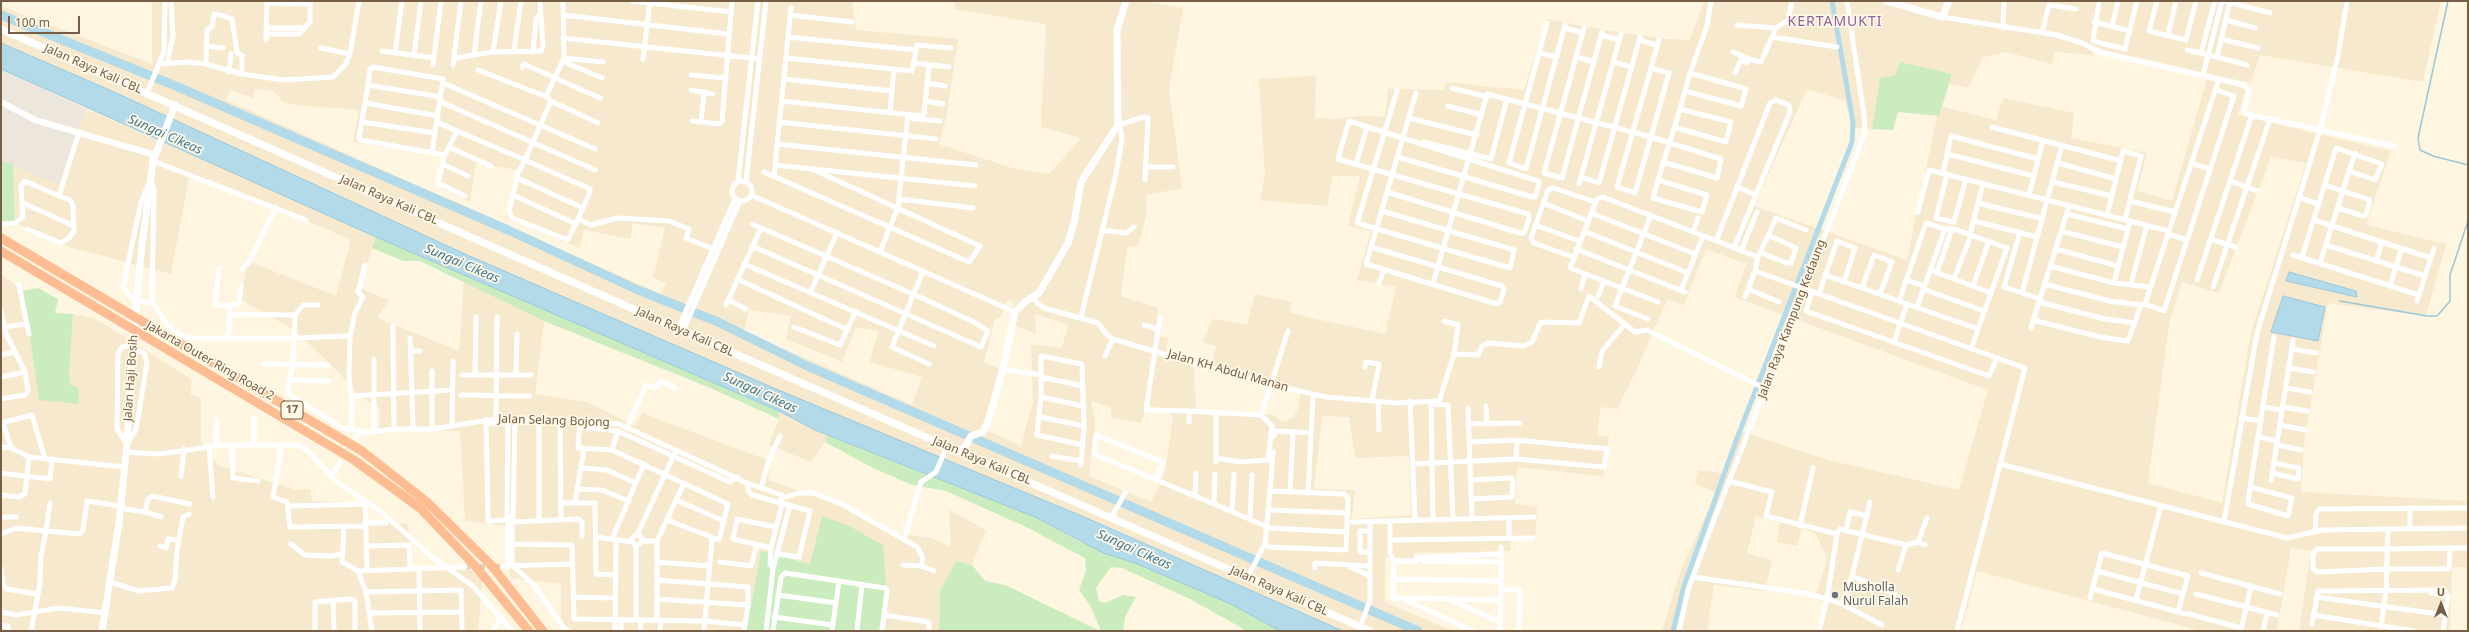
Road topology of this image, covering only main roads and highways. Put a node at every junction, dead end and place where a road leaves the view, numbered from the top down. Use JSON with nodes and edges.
{"nodes":[{"id":1,"x":1126,"y":1,"type":"edge"},
{"id":2,"x":1886,"y":1,"type":"edge"},
{"id":3,"x":1949,"y":1,"type":"edge"},
{"id":4,"x":1,"y":29,"type":"edge"},
{"id":5,"x":175,"y":105,"type":"junction"},
{"id":6,"x":1,"y":238,"type":"edge"},
{"id":7,"x":1,"y":251,"type":"edge"},
{"id":8,"x":958,"y":451,"type":"junction"},
{"id":9,"x":102,"y":631,"type":"edge"},
{"id":10,"x":529,"y":631,"type":"edge"},
{"id":11,"x":543,"y":631,"type":"edge"},
{"id":12,"x":1370,"y":631,"type":"edge"}],
"edges":[{"from":1,"to":8,"type":"main road"},
{"from":2,"to":3,"type":"main road"},
{"from":4,"to":5,"type":"main road","name":"Jalan Raya Kali CBL"},
{"from":5,"to":8,"type":"main road","name":"Jalan Raya Kali CBL"},
{"from":5,"to":9,"type":"main road","name":"Jalan Haji Bosih"},
{"from":6,"to":11,"type":"highway","name":"Jakarta Outer Ring Road 2","number":"17"},
{"from":7,"to":10,"type":"highway","name":"Jakarta Outer Ring Road 2","number":"17"},
{"from":8,"to":12,"type":"main road","name":"Jalan Raya Kali CBL"}]}
